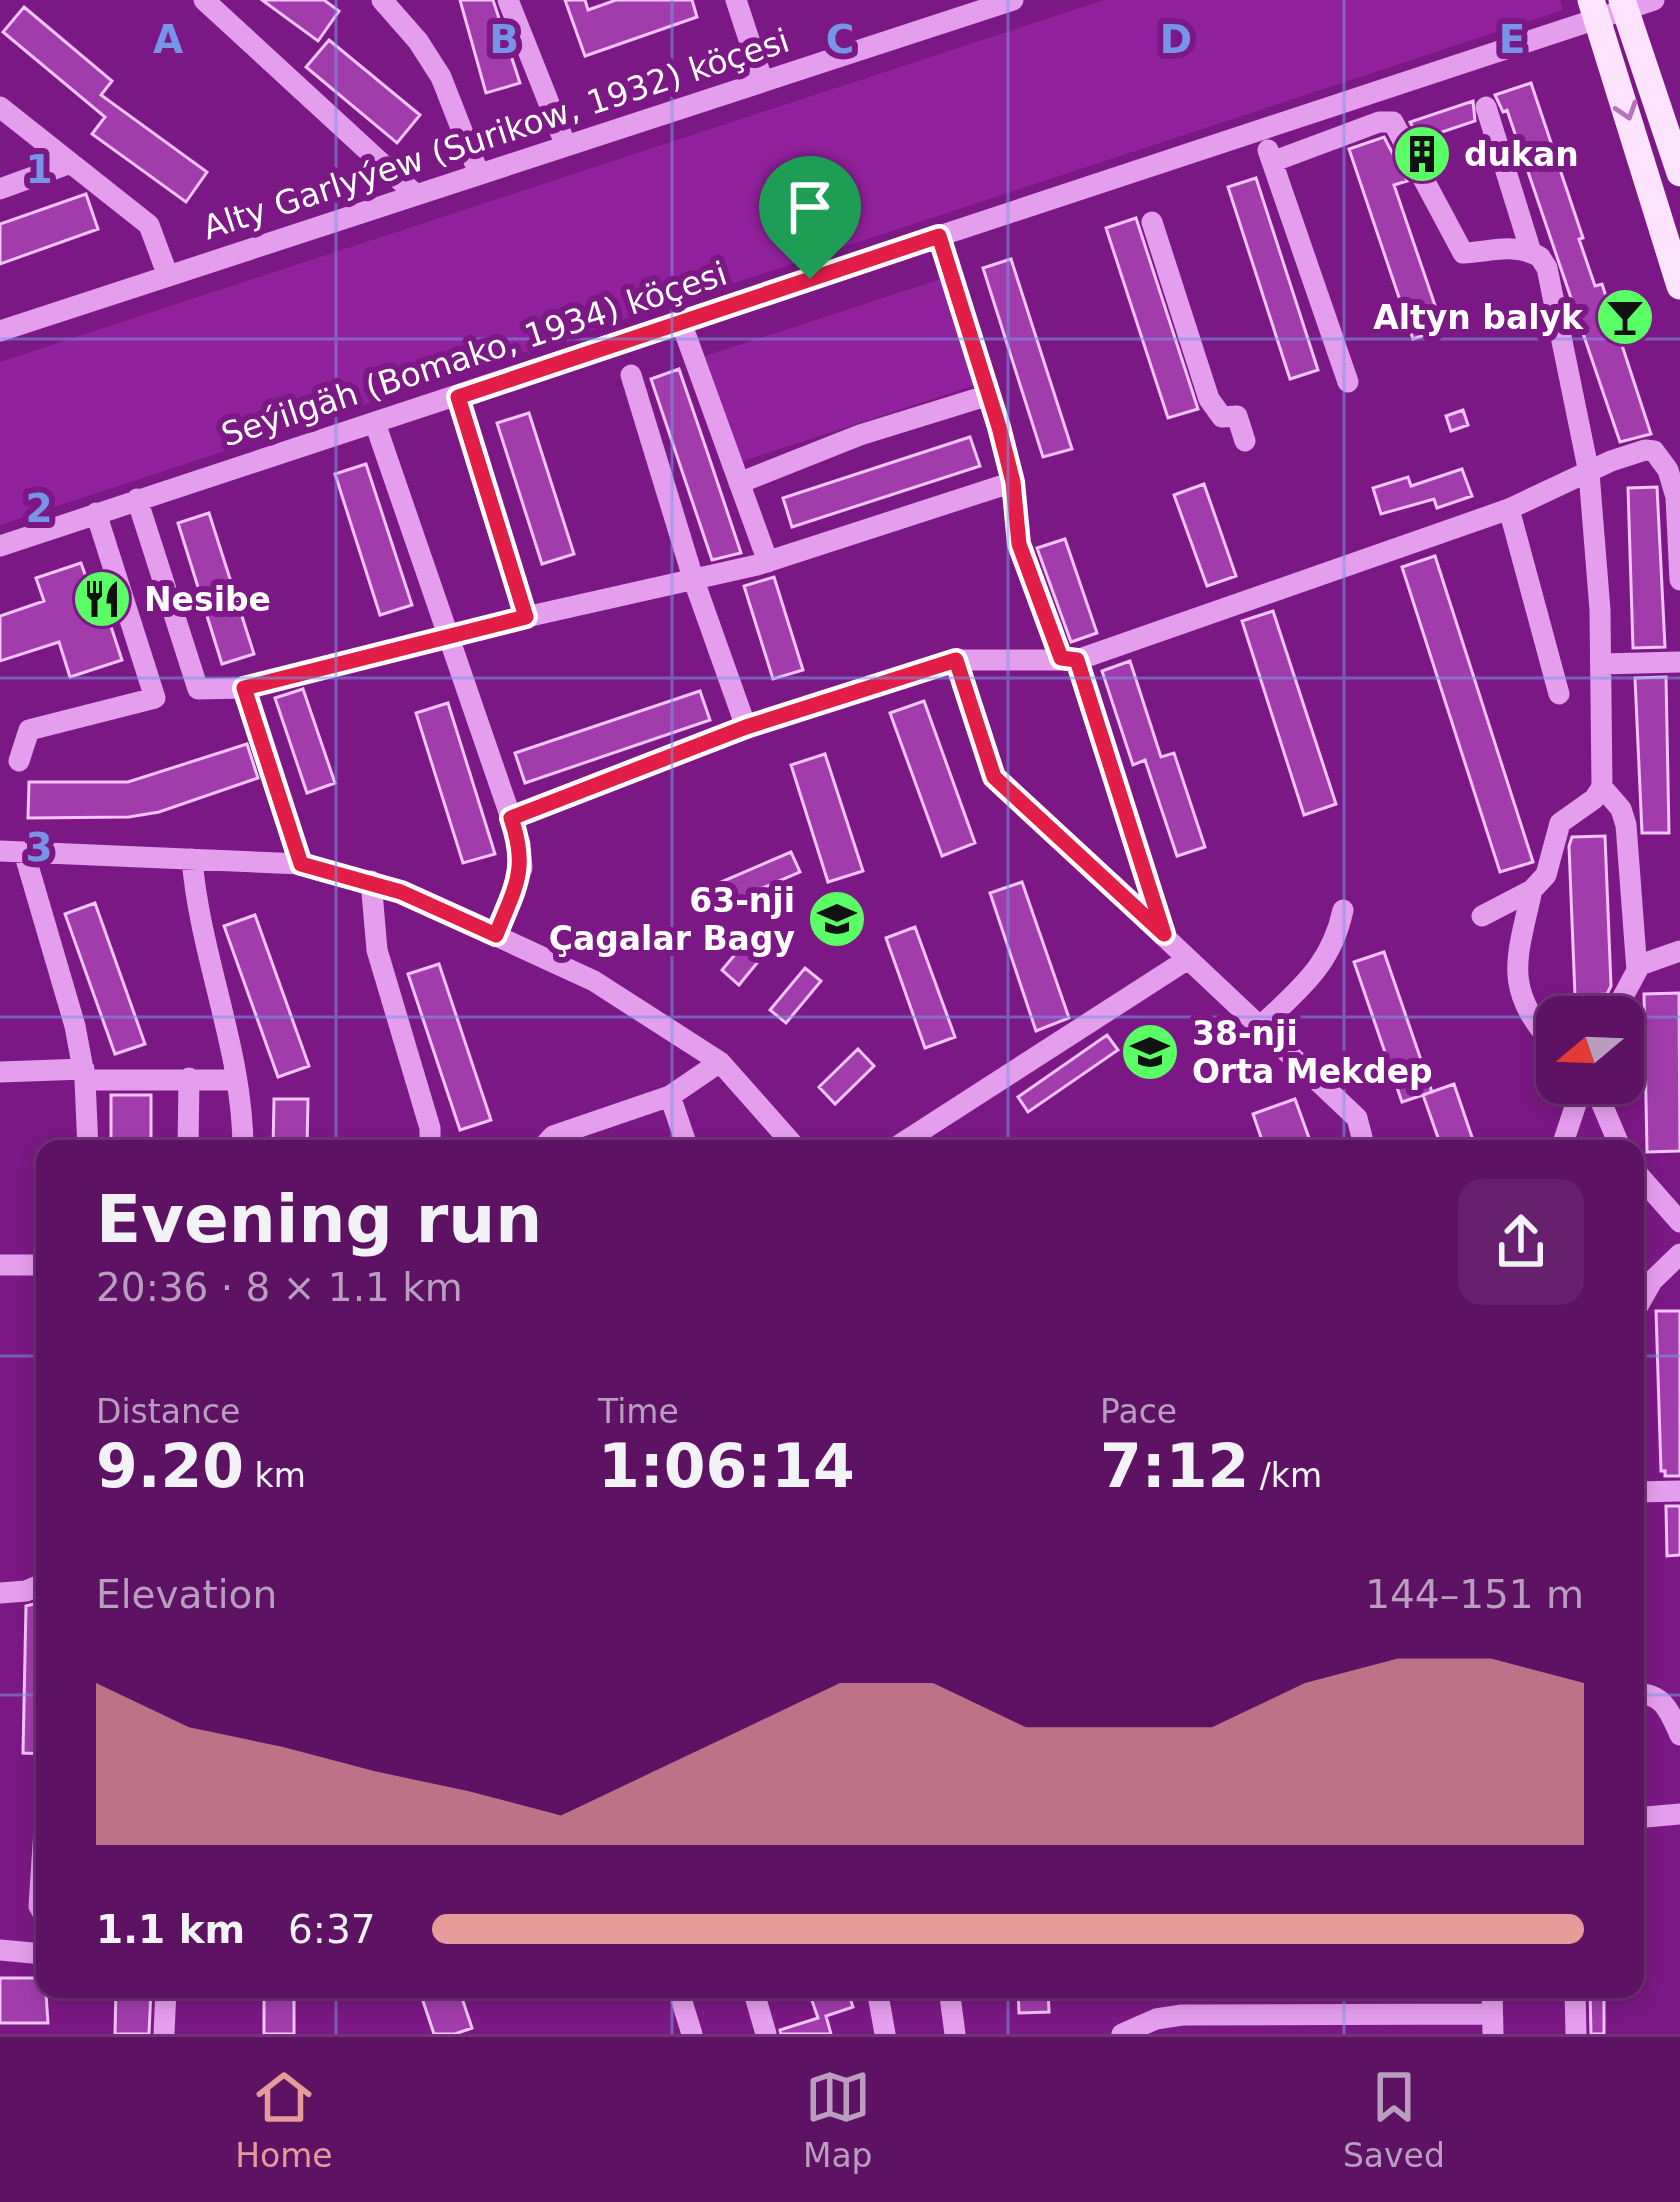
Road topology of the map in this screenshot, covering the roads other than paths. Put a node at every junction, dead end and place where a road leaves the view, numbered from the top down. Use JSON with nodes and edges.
{"nodes":[{"id":1,"x":205,"y":0,"type":"edge"},
{"id":2,"x":382,"y":0,"type":"edge"},
{"id":3,"x":508,"y":0,"type":"edge"},
{"id":4,"x":736,"y":0,"type":"edge"},
{"id":5,"x":1012,"y":0,"type":"edge"},
{"id":6,"x":1654,"y":0,"type":"edge"},
{"id":7,"x":1624,"y":5,"type":"edge"},
{"id":8,"x":1594,"y":10,"type":"edge"},
{"id":9,"x":763,"y":82,"type":"junction"},
{"id":10,"x":0,"y":107,"type":"edge"},
{"id":11,"x":1486,"y":107,"type":"dead end"},
{"id":12,"x":1261,"y":130,"type":"junction"},
{"id":13,"x":566,"y":146,"type":"junction"},
{"id":14,"x":1272,"y":162,"type":"junction"},
{"id":15,"x":71,"y":164,"type":"junction"},
{"id":16,"x":1680,"y":173,"type":"edge"},
{"id":17,"x":479,"y":174,"type":"junction"},
{"id":18,"x":0,"y":189,"type":"edge"},
{"id":19,"x":416,"y":195,"type":"junction"},
{"id":20,"x":1152,"y":222,"type":"dead end"},
{"id":21,"x":939,"y":236,"type":"junction"},
{"id":22,"x":1531,"y":252,"type":"junction"},
{"id":23,"x":168,"y":276,"type":"junction"},
{"id":24,"x":1680,"y":286,"type":"edge"},
{"id":25,"x":681,"y":322,"type":"junction"},
{"id":26,"x":0,"y":331,"type":"edge"},
{"id":27,"x":631,"y":375,"type":"dead end"},
{"id":28,"x":1348,"y":382,"type":"dead end"},
{"id":29,"x":989,"y":395,"type":"junction"},
{"id":30,"x":458,"y":397,"type":"junction"},
{"id":31,"x":376,"y":423,"type":"junction"},
{"id":32,"x":1245,"y":441,"type":"dead end"},
{"id":33,"x":1588,"y":473,"type":"junction"},
{"id":34,"x":1013,"y":482,"type":"junction"},
{"id":35,"x":740,"y":483,"type":"junction"},
{"id":36,"x":137,"y":499,"type":"junction"},
{"id":37,"x":1509,"y":509,"type":"junction"},
{"id":38,"x":96,"y":513,"type":"junction"},
{"id":39,"x":0,"y":546,"type":"edge"},
{"id":40,"x":768,"y":562,"type":"junction"},
{"id":41,"x":693,"y":578,"type":"junction"},
{"id":42,"x":1680,"y":580,"type":"edge"},
{"id":43,"x":526,"y":617,"type":"junction"},
{"id":44,"x":448,"y":636,"type":"junction"},
{"id":45,"x":1069,"y":659,"type":"junction"},
{"id":46,"x":956,"y":660,"type":"junction"},
{"id":47,"x":1680,"y":662,"type":"edge"},
{"id":48,"x":1601,"y":664,"type":"junction"},
{"id":49,"x":197,"y":688,"type":"junction"},
{"id":50,"x":244,"y":688,"type":"junction"},
{"id":51,"x":1559,"y":694,"type":"dead end"},
{"id":52,"x":155,"y":698,"type":"junction"},
{"id":53,"x":746,"y":727,"type":"junction"},
{"id":54,"x":19,"y":761,"type":"dead end"},
{"id":55,"x":1602,"y":787,"type":"junction"},
{"id":56,"x":511,"y":818,"type":"junction"},
{"id":57,"x":0,"y":851,"type":"edge"},
{"id":58,"x":24,"y":852,"type":"junction"},
{"id":59,"x":192,"y":859,"type":"junction"},
{"id":60,"x":301,"y":864,"type":"junction"},
{"id":61,"x":371,"y":881,"type":"junction"},
{"id":62,"x":1532,"y":890,"type":"junction"},
{"id":63,"x":1342,"y":910,"type":"dead end"},
{"id":64,"x":1482,"y":916,"type":"dead end"},
{"id":65,"x":1164,"y":934,"type":"junction"},
{"id":66,"x":496,"y":935,"type":"junction"},
{"id":67,"x":1680,"y":951,"type":"edge"},
{"id":68,"x":1188,"y":959,"type":"junction"},
{"id":69,"x":1637,"y":971,"type":"junction"},
{"id":70,"x":1623,"y":996,"type":"edge"},
{"id":71,"x":1536,"y":1022,"type":"edge"},
{"id":72,"x":1260,"y":1027,"type":"junction"},
{"id":73,"x":720,"y":1062,"type":"junction"},
{"id":74,"x":0,"y":1072,"type":"edge"},
{"id":75,"x":85,"y":1075,"type":"junction"},
{"id":76,"x":189,"y":1078,"type":"junction"},
{"id":77,"x":237,"y":1080,"type":"junction"},
{"id":78,"x":670,"y":1096,"type":"junction"},
{"id":79,"x":1576,"y":1104,"type":"edge"},
{"id":80,"x":1602,"y":1104,"type":"edge"},
{"id":81,"x":579,"y":1139,"type":"edge"},
{"id":82,"x":88,"y":1140,"type":"edge"},
{"id":83,"x":188,"y":1140,"type":"edge"},
{"id":84,"x":242,"y":1140,"type":"edge"},
{"id":85,"x":430,"y":1140,"type":"edge"},
{"id":86,"x":549,"y":1140,"type":"edge"},
{"id":87,"x":685,"y":1140,"type":"edge"},
{"id":88,"x":789,"y":1140,"type":"edge"},
{"id":89,"x":907,"y":1140,"type":"edge"},
{"id":90,"x":1363,"y":1140,"type":"edge"},
{"id":91,"x":1564,"y":1140,"type":"edge"},
{"id":92,"x":1617,"y":1140,"type":"edge"},
{"id":93,"x":1644,"y":1181,"type":"edge"},
{"id":94,"x":1680,"y":1222,"type":"edge"},
{"id":95,"x":1680,"y":1254,"type":"edge"},
{"id":96,"x":0,"y":1265,"type":"edge"},
{"id":97,"x":36,"y":1265,"type":"edge"},
{"id":98,"x":1644,"y":1296,"type":"edge"},
{"id":99,"x":1680,"y":1491,"type":"edge"},
{"id":100,"x":1644,"y":1492,"type":"edge"},
{"id":101,"x":36,"y":1587,"type":"edge"},
{"id":102,"x":0,"y":1593,"type":"edge"},
{"id":103,"x":1644,"y":1694,"type":"edge"},
{"id":104,"x":1678,"y":1726,"type":"edge"},
{"id":105,"x":1680,"y":1814,"type":"edge"},
{"id":106,"x":1644,"y":1817,"type":"edge"},
{"id":107,"x":0,"y":1950,"type":"edge"},
{"id":108,"x":36,"y":1953,"type":"edge"},
{"id":109,"x":166,"y":1998,"type":"edge"},
{"id":110,"x":681,"y":1998,"type":"edge"},
{"id":111,"x":756,"y":1998,"type":"edge"},
{"id":112,"x":879,"y":1998,"type":"edge"},
{"id":113,"x":950,"y":1998,"type":"edge"},
{"id":114,"x":1576,"y":1998,"type":"edge"},
{"id":115,"x":1492,"y":2024,"type":"edge"},
{"id":116,"x":164,"y":2034,"type":"edge"},
{"id":117,"x":692,"y":2034,"type":"edge"},
{"id":118,"x":766,"y":2034,"type":"edge"},
{"id":119,"x":885,"y":2034,"type":"edge"},
{"id":120,"x":955,"y":2034,"type":"edge"},
{"id":121,"x":1122,"y":2034,"type":"edge"},
{"id":122,"x":1576,"y":2034,"type":"edge"}],
"edges":[{"from":1,"to":19,"type":"street"},
{"from":2,"to":17,"type":"street"},
{"from":3,"to":13,"type":"street"},
{"from":4,"to":9,"type":"street"},
{"from":5,"to":9,"type":"street","name":"Alty Garlyýew (Surikow, 1932) köçesi"},
{"from":6,"to":7,"type":"street","name":"Seýilgäh (Bomako, 1934) köçesi"},
{"from":7,"to":8,"type":"street","name":"Seýilgäh (Bomako, 1934) köçesi"},
{"from":7,"to":16,"type":"main road"},
{"from":8,"to":12,"type":"street","name":"Seýilgäh (Bomako, 1934) köçesi"},
{"from":8,"to":24,"type":"main road","one_way":true},
{"from":9,"to":13,"type":"street","name":"Alty Garlyýew (Surikow, 1932) köçesi"},
{"from":10,"to":15,"type":"street"},
{"from":11,"to":22,"type":"street"},
{"from":12,"to":14,"type":"street"},
{"from":12,"to":21,"type":"street","name":"Seýilgäh (Bomako, 1934) köçesi"},
{"from":13,"to":17,"type":"street","name":"Alty Garlyýew (Surikow, 1932) köçesi"},
{"from":14,"to":22,"type":"street"},
{"from":14,"to":28,"type":"street"},
{"from":15,"to":18,"type":"street"},
{"from":15,"to":23,"type":"street"},
{"from":17,"to":19,"type":"street","name":"Alty Garlyýew (Surikow, 1932) köçesi"},
{"from":19,"to":23,"type":"street","name":"Alty Garlyýew (Surikow, 1932) köçesi"},
{"from":20,"to":32,"type":"street"},
{"from":21,"to":25,"type":"street","name":"Seýilgäh (Bomako, 1934) köçesi"},
{"from":21,"to":29,"type":"street"},
{"from":22,"to":33,"type":"street"},
{"from":23,"to":26,"type":"street","name":"Alty Garlyýew (Surikow, 1932) köçesi"},
{"from":25,"to":30,"type":"street","name":"Seýilgäh (Bomako, 1934) köçesi"},
{"from":25,"to":35,"type":"street"},
{"from":27,"to":41,"type":"street"},
{"from":29,"to":34,"type":"street"},
{"from":29,"to":35,"type":"street"},
{"from":30,"to":31,"type":"street","name":"Seýilgäh (Bomako, 1934) köçesi"},
{"from":30,"to":43,"type":"street"},
{"from":31,"to":36,"type":"street","name":"Seýilgäh (Bomako, 1934) köçesi"},
{"from":31,"to":44,"type":"street"},
{"from":33,"to":37,"type":"street"},
{"from":33,"to":42,"type":"street"},
{"from":33,"to":48,"type":"street"},
{"from":34,"to":40,"type":"street"},
{"from":34,"to":45,"type":"street"},
{"from":35,"to":40,"type":"street"},
{"from":36,"to":38,"type":"street","name":"Seýilgäh (Bomako, 1934) köçesi"},
{"from":36,"to":49,"type":"street"},
{"from":37,"to":45,"type":"street"},
{"from":37,"to":51,"type":"street"},
{"from":38,"to":39,"type":"street","name":"Seýilgäh (Bomako, 1934) köçesi"},
{"from":38,"to":52,"type":"street"},
{"from":40,"to":41,"type":"street"},
{"from":41,"to":43,"type":"street"},
{"from":41,"to":53,"type":"street"},
{"from":43,"to":44,"type":"street"},
{"from":44,"to":50,"type":"street"},
{"from":44,"to":56,"type":"street"},
{"from":45,"to":46,"type":"street"},
{"from":45,"to":65,"type":"street"},
{"from":46,"to":53,"type":"street"},
{"from":46,"to":65,"type":"street"},
{"from":47,"to":48,"type":"street"},
{"from":48,"to":55,"type":"street"},
{"from":49,"to":50,"type":"street"},
{"from":49,"to":52,"type":"street"},
{"from":50,"to":60,"type":"street"},
{"from":52,"to":54,"type":"street"},
{"from":53,"to":56,"type":"street"},
{"from":55,"to":62,"type":"street"},
{"from":55,"to":69,"type":"street"},
{"from":56,"to":66,"type":"street"},
{"from":57,"to":58,"type":"street"},
{"from":58,"to":59,"type":"street"},
{"from":58,"to":75,"type":"street"},
{"from":59,"to":60,"type":"street"},
{"from":59,"to":77,"type":"street"},
{"from":60,"to":61,"type":"street"},
{"from":61,"to":66,"type":"street"},
{"from":61,"to":85,"type":"street"},
{"from":62,"to":64,"type":"street"},
{"from":62,"to":71,"type":"street"},
{"from":63,"to":72,"type":"street"},
{"from":65,"to":68,"type":"street"},
{"from":66,"to":73,"type":"street"},
{"from":67,"to":69,"type":"street"},
{"from":68,"to":72,"type":"street"},
{"from":68,"to":89,"type":"street"},
{"from":69,"to":70,"type":"street"},
{"from":72,"to":90,"type":"street"},
{"from":73,"to":78,"type":"street"},
{"from":73,"to":88,"type":"street"},
{"from":74,"to":75,"type":"street"},
{"from":75,"to":76,"type":"street"},
{"from":75,"to":82,"type":"street"},
{"from":76,"to":77,"type":"street"},
{"from":76,"to":83,"type":"street"},
{"from":77,"to":84,"type":"street"},
{"from":78,"to":81,"type":"street"},
{"from":78,"to":87,"type":"street"},
{"from":79,"to":91,"type":"street"},
{"from":80,"to":92,"type":"street"},
{"from":81,"to":86,"type":"street"},
{"from":93,"to":94,"type":"street"},
{"from":95,"to":98,"type":"street"},
{"from":96,"to":97,"type":"street"},
{"from":99,"to":100,"type":"street"},
{"from":101,"to":102,"type":"street"},
{"from":103,"to":104,"type":"street"},
{"from":105,"to":106,"type":"street"},
{"from":107,"to":108,"type":"street"},
{"from":109,"to":116,"type":"street"},
{"from":110,"to":117,"type":"street"},
{"from":111,"to":118,"type":"street"},
{"from":112,"to":119,"type":"street"},
{"from":113,"to":120,"type":"street"},
{"from":114,"to":122,"type":"street"},
{"from":115,"to":121,"type":"street"}]}
